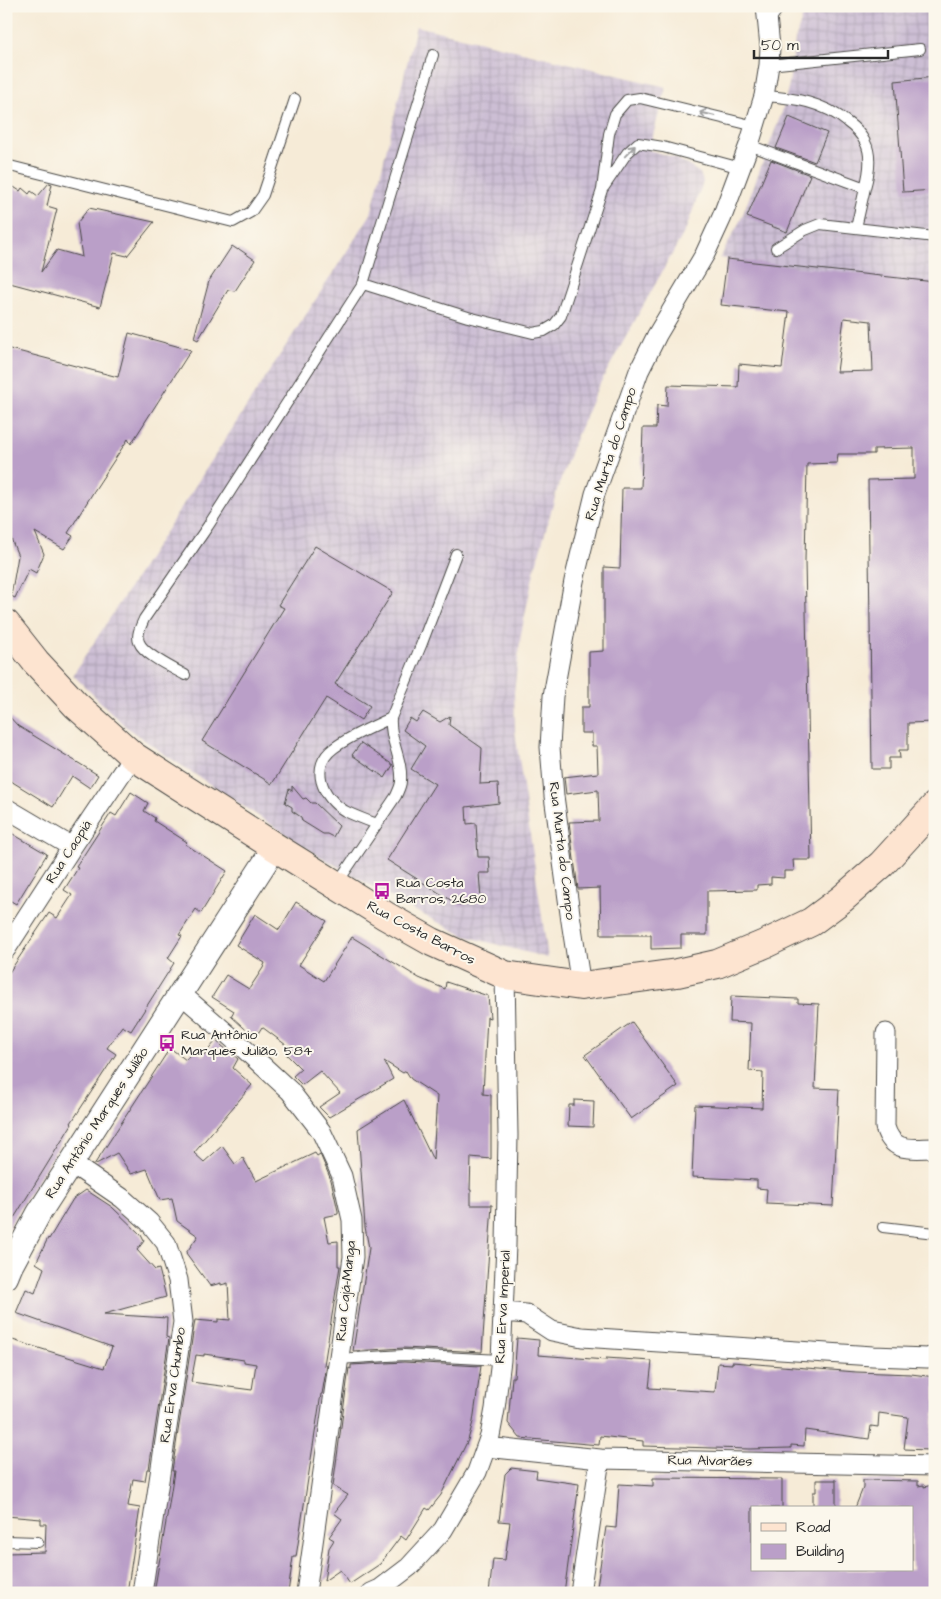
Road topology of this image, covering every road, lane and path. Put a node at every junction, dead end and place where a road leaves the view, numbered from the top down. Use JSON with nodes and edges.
{"nodes":[{"id":1,"x":780,"y":6,"type":"edge"},
{"id":2,"x":767,"y":14,"type":"edge"},
{"id":3,"x":920,"y":49,"type":"dead end"},
{"id":4,"x":433,"y":55,"type":"dead end"},
{"id":5,"x":769,"y":65,"type":"junction"},
{"id":6,"x":764,"y":96,"type":"junction"},
{"id":7,"x":295,"y":99,"type":"dead end"},
{"id":8,"x":755,"y":126,"type":"junction"},
{"id":9,"x":749,"y":145,"type":"junction"},
{"id":10,"x":6,"y":164,"type":"edge"},
{"id":11,"x":741,"y":168,"type":"junction"},
{"id":12,"x":865,"y":188,"type":"junction"},
{"id":13,"x":602,"y":190,"type":"junction"},
{"id":14,"x":856,"y":228,"type":"junction"},
{"id":15,"x":935,"y":237,"type":"edge"},
{"id":16,"x":776,"y":248,"type":"dead end"},
{"id":17,"x":363,"y":284,"type":"junction"},
{"id":18,"x":456,"y":554,"type":"dead end"},
{"id":19,"x":6,"y":624,"type":"edge"},
{"id":20,"x":185,"y":675,"type":"dead end"},
{"id":21,"x":391,"y":718,"type":"junction"},
{"id":22,"x":134,"y":756,"type":"junction"},
{"id":23,"x":935,"y":806,"type":"edge"},
{"id":24,"x":6,"y":808,"type":"edge"},
{"id":25,"x":376,"y":824,"type":"junction"},
{"id":26,"x":72,"y":847,"type":"junction"},
{"id":27,"x":275,"y":847,"type":"junction"},
{"id":28,"x":336,"y":886,"type":"junction"},
{"id":29,"x":6,"y":949,"type":"edge"},
{"id":30,"x":505,"y":975,"type":"junction"},
{"id":31,"x":581,"y":986,"type":"junction"},
{"id":32,"x":180,"y":993,"type":"junction"},
{"id":33,"x":886,"y":1033,"type":"dead end"},
{"id":34,"x":935,"y":1148,"type":"edge"},
{"id":35,"x":71,"y":1163,"type":"junction"},
{"id":36,"x":883,"y":1227,"type":"dead end"},
{"id":37,"x":935,"y":1233,"type":"edge"},
{"id":38,"x":6,"y":1277,"type":"edge"},
{"id":39,"x":504,"y":1312,"type":"junction"},
{"id":40,"x":935,"y":1356,"type":"edge"},
{"id":41,"x":338,"y":1359,"type":"junction"},
{"id":42,"x":501,"y":1360,"type":"junction"},
{"id":43,"x":486,"y":1447,"type":"junction"},
{"id":44,"x":600,"y":1459,"type":"junction"},
{"id":45,"x":935,"y":1466,"type":"edge"},
{"id":46,"x":6,"y":1541,"type":"edge"},
{"id":47,"x":38,"y":1542,"type":"dead end"},
{"id":48,"x":142,"y":1593,"type":"edge"},
{"id":49,"x":306,"y":1593,"type":"edge"},
{"id":50,"x":371,"y":1593,"type":"edge"},
{"id":51,"x":580,"y":1593,"type":"edge"}],
"edges":[{"from":1,"to":2,"type":"lane"},
{"from":2,"to":5,"type":"street","name":"Rua Murta do Campo"},
{"from":3,"to":5,"type":"lane"},
{"from":4,"to":17,"type":"lane"},
{"from":5,"to":6,"type":"street","name":"Rua Murta do Campo"},
{"from":6,"to":8,"type":"street","name":"Rua Murta do Campo"},
{"from":6,"to":12,"type":"lane"},
{"from":7,"to":10,"type":"lane"},
{"from":8,"to":9,"type":"street","name":"Rua Murta do Campo"},
{"from":8,"to":13,"type":"lane","one_way":true},
{"from":9,"to":11,"type":"street","name":"Rua Murta do Campo"},
{"from":9,"to":12,"type":"lane"},
{"from":13,"to":11,"type":"lane","one_way":true},
{"from":11,"to":31,"type":"street","name":"Rua Murta do Campo"},
{"from":12,"to":14,"type":"lane"},
{"from":13,"to":17,"type":"lane"},
{"from":14,"to":15,"type":"lane"},
{"from":14,"to":16,"type":"lane"},
{"from":17,"to":20,"type":"lane"},
{"from":18,"to":21,"type":"lane"},
{"from":19,"to":22,"type":"main road","name":"Rua Costa Barros"},
{"from":21,"to":25,"type":"lane"},
{"from":21,"to":25,"type":"lane"},
{"from":22,"to":26,"type":"street","name":"Rua Caopiá"},
{"from":22,"to":27,"type":"main road","name":"Rua Costa Barros"},
{"from":23,"to":31,"type":"main road","name":"Rua Costa Barros"},
{"from":24,"to":26,"type":"street"},
{"from":25,"to":28,"type":"lane"},
{"from":26,"to":29,"type":"street","name":"Rua Caopiá"},
{"from":27,"to":28,"type":"main road","name":"Rua Costa Barros"},
{"from":27,"to":32,"type":"street","name":"Rua Antônio Marques Julião"},
{"from":28,"to":30,"type":"main road","name":"Rua Costa Barros"},
{"from":30,"to":31,"type":"main road","name":"Rua Costa Barros"},
{"from":30,"to":39,"type":"street","name":"Rua Erva Imperial"},
{"from":32,"to":35,"type":"street","name":"Rua Antônio Marques Julião"},
{"from":32,"to":41,"type":"street","name":"Rua Cajá-Manga"},
{"from":33,"to":34,"type":"street"},
{"from":35,"to":38,"type":"street","name":"Rua Antônio Marques Julião"},
{"from":35,"to":48,"type":"street","name":"Rua Erva Chumbo"},
{"from":36,"to":37,"type":"lane"},
{"from":39,"to":40,"type":"street"},
{"from":39,"to":42,"type":"street","name":"Rua Erva Imperial"},
{"from":41,"to":42,"type":"lane"},
{"from":41,"to":49,"type":"street","name":"Rua Cajá-Manga"},
{"from":42,"to":43,"type":"street","name":"Rua Erva Imperial"},
{"from":43,"to":44,"type":"street","name":"Rua Alvarães"},
{"from":43,"to":50,"type":"street","name":"Rua Erva Imperial"},
{"from":44,"to":45,"type":"street","name":"Rua Alvarães"},
{"from":44,"to":51,"type":"street"},
{"from":46,"to":47,"type":"lane"}]}
